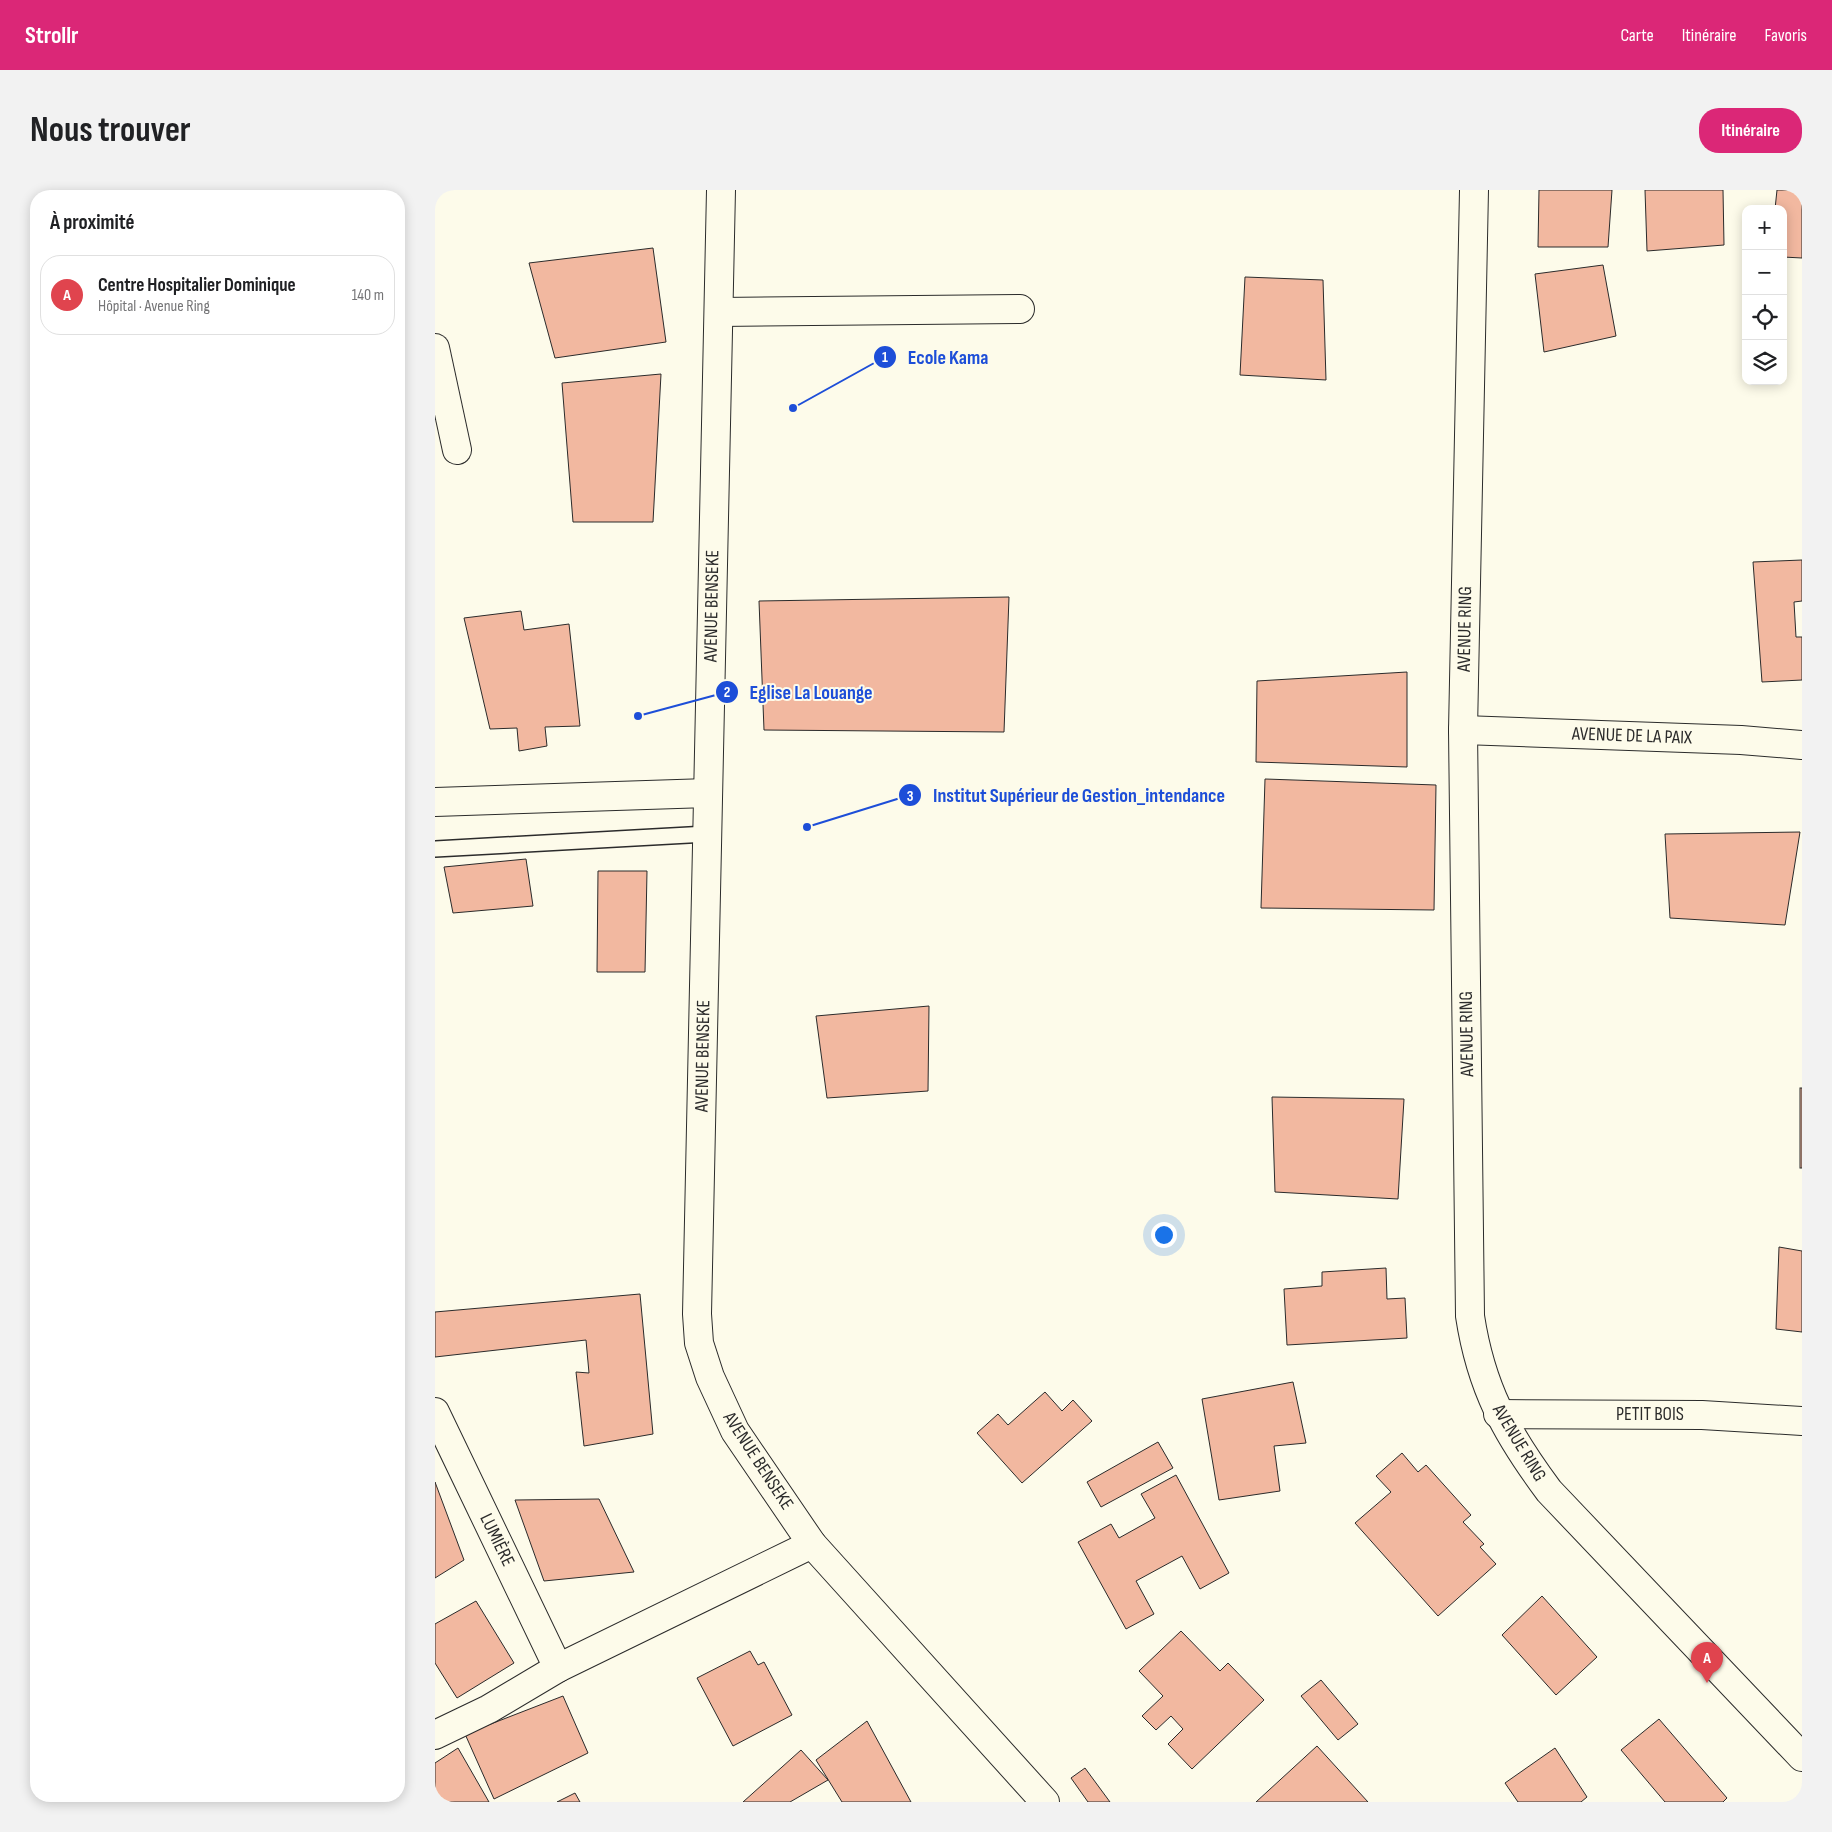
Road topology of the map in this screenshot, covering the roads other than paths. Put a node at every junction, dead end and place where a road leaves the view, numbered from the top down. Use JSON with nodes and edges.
{"nodes":[{"id":1,"x":721,"y":190,"type":"edge"},
{"id":2,"x":1473,"y":190,"type":"edge"},
{"id":3,"x":1020,"y":309,"type":"dead end"},
{"id":4,"x":719,"y":312,"type":"junction"},
{"id":5,"x":435,"y":348,"type":"edge"},
{"id":6,"x":457,"y":450,"type":"dead end"},
{"id":7,"x":1463,"y":730,"type":"junction"},
{"id":8,"x":1802,"y":745,"type":"edge"},
{"id":9,"x":708,"y":793,"type":"junction"},
{"id":10,"x":435,"y":802,"type":"edge"},
{"id":11,"x":707,"y":834,"type":"junction"},
{"id":12,"x":435,"y":849,"type":"edge"},
{"id":13,"x":435,"y":1412,"type":"edge"},
{"id":14,"x":1498,"y":1414,"type":"junction"},
{"id":15,"x":1802,"y":1422,"type":"edge"},
{"id":16,"x":812,"y":1544,"type":"junction"},
{"id":17,"x":558,"y":1668,"type":"junction"},
{"id":18,"x":435,"y":1735,"type":"edge"},
{"id":19,"x":1802,"y":1758,"type":"edge"},
{"id":20,"x":1045,"y":1802,"type":"edge"}],
"edges":[{"from":1,"to":4,"type":"street","name":"AVENUE BENSEKE"},
{"from":2,"to":7,"type":"street","name":"AVENUE RING"},
{"from":3,"to":4,"type":"street"},
{"from":4,"to":9,"type":"street","name":"AVENUE BENSEKE"},
{"from":5,"to":6,"type":"street"},
{"from":7,"to":8,"type":"street","name":"AVENUE DE LA PAIX"},
{"from":7,"to":14,"type":"street","name":"AVENUE RING"},
{"from":9,"to":10,"type":"street"},
{"from":9,"to":11,"type":"street","name":"AVENUE BENSEKE"},
{"from":11,"to":12,"type":"lane"},
{"from":11,"to":16,"type":"street","name":"AVENUE BENSEKE"},
{"from":13,"to":17,"type":"street","name":"LUMIÈRE"},
{"from":14,"to":15,"type":"street","name":"PETIT BOIS"},
{"from":14,"to":19,"type":"street","name":"AVENUE RING"},
{"from":16,"to":17,"type":"street"},
{"from":16,"to":20,"type":"street","name":"AVENUE BENSEKE"},
{"from":17,"to":18,"type":"street"}]}
